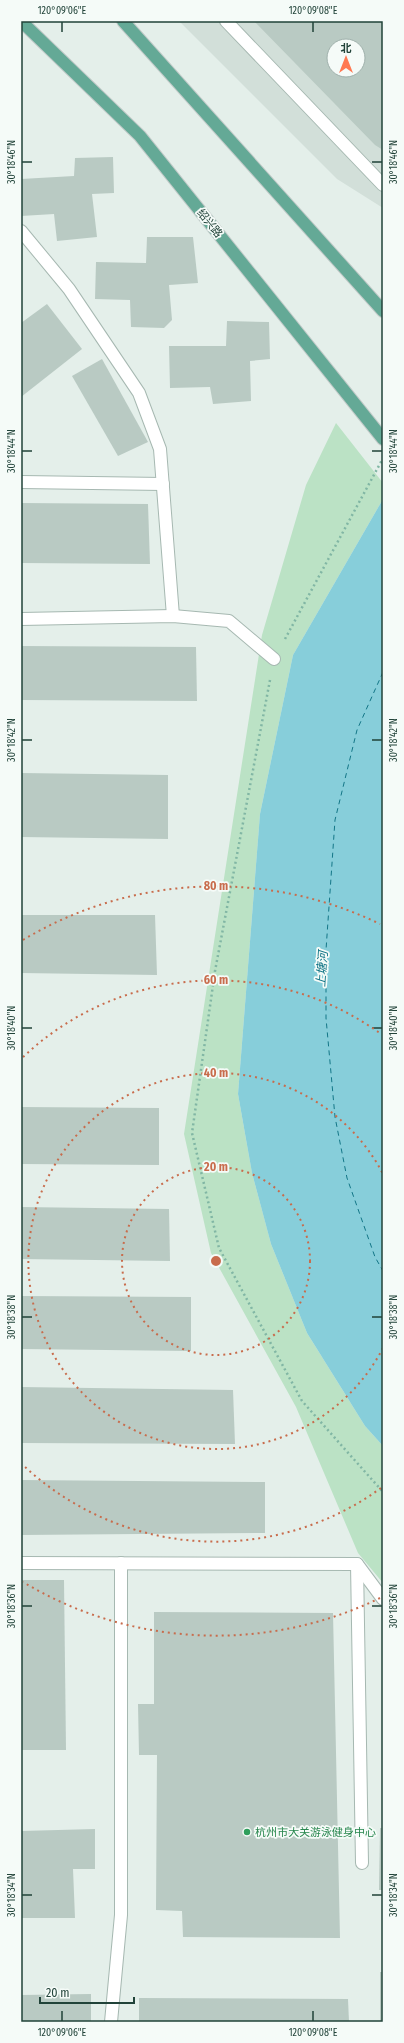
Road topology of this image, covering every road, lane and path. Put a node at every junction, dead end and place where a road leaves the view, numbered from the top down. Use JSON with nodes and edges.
{"nodes":[{"id":1,"x":21,"y":21,"type":"edge"},
{"id":2,"x":123,"y":21,"type":"edge"},
{"id":3,"x":226,"y":21,"type":"edge"},
{"id":4,"x":383,"y":185,"type":"edge"},
{"id":5,"x":21,"y":231,"type":"edge"},
{"id":6,"x":383,"y":310,"type":"edge"},
{"id":7,"x":383,"y":439,"type":"edge"},
{"id":8,"x":383,"y":459,"type":"edge"},
{"id":9,"x":21,"y":482,"type":"edge"},
{"id":10,"x":163,"y":484,"type":"junction"},
{"id":11,"x":174,"y":616,"type":"junction"},
{"id":12,"x":21,"y":619,"type":"edge"},
{"id":13,"x":274,"y":659,"type":"junction"},
{"id":14,"x":383,"y":1492,"type":"edge"},
{"id":15,"x":21,"y":1563,"type":"edge"},
{"id":16,"x":121,"y":1563,"type":"junction"},
{"id":17,"x":357,"y":1564,"type":"junction"},
{"id":18,"x":383,"y":1599,"type":"edge"},
{"id":19,"x":362,"y":1863,"type":"dead end"},
{"id":20,"x":111,"y":2022,"type":"edge"}],
"edges":[{"from":1,"to":7,"type":"main road","name":"绍兴路"},
{"from":2,"to":6,"type":"main road"},
{"from":3,"to":4,"type":"lane"},
{"from":5,"to":10,"type":"lane"},
{"from":8,"to":13,"type":"path"},
{"from":9,"to":10,"type":"lane"},
{"from":10,"to":11,"type":"lane"},
{"from":11,"to":12,"type":"lane"},
{"from":11,"to":13,"type":"lane"},
{"from":13,"to":14,"type":"path"},
{"from":15,"to":16,"type":"lane"},
{"from":16,"to":17,"type":"lane"},
{"from":16,"to":20,"type":"lane"},
{"from":17,"to":18,"type":"lane"},
{"from":17,"to":19,"type":"lane"}]}
